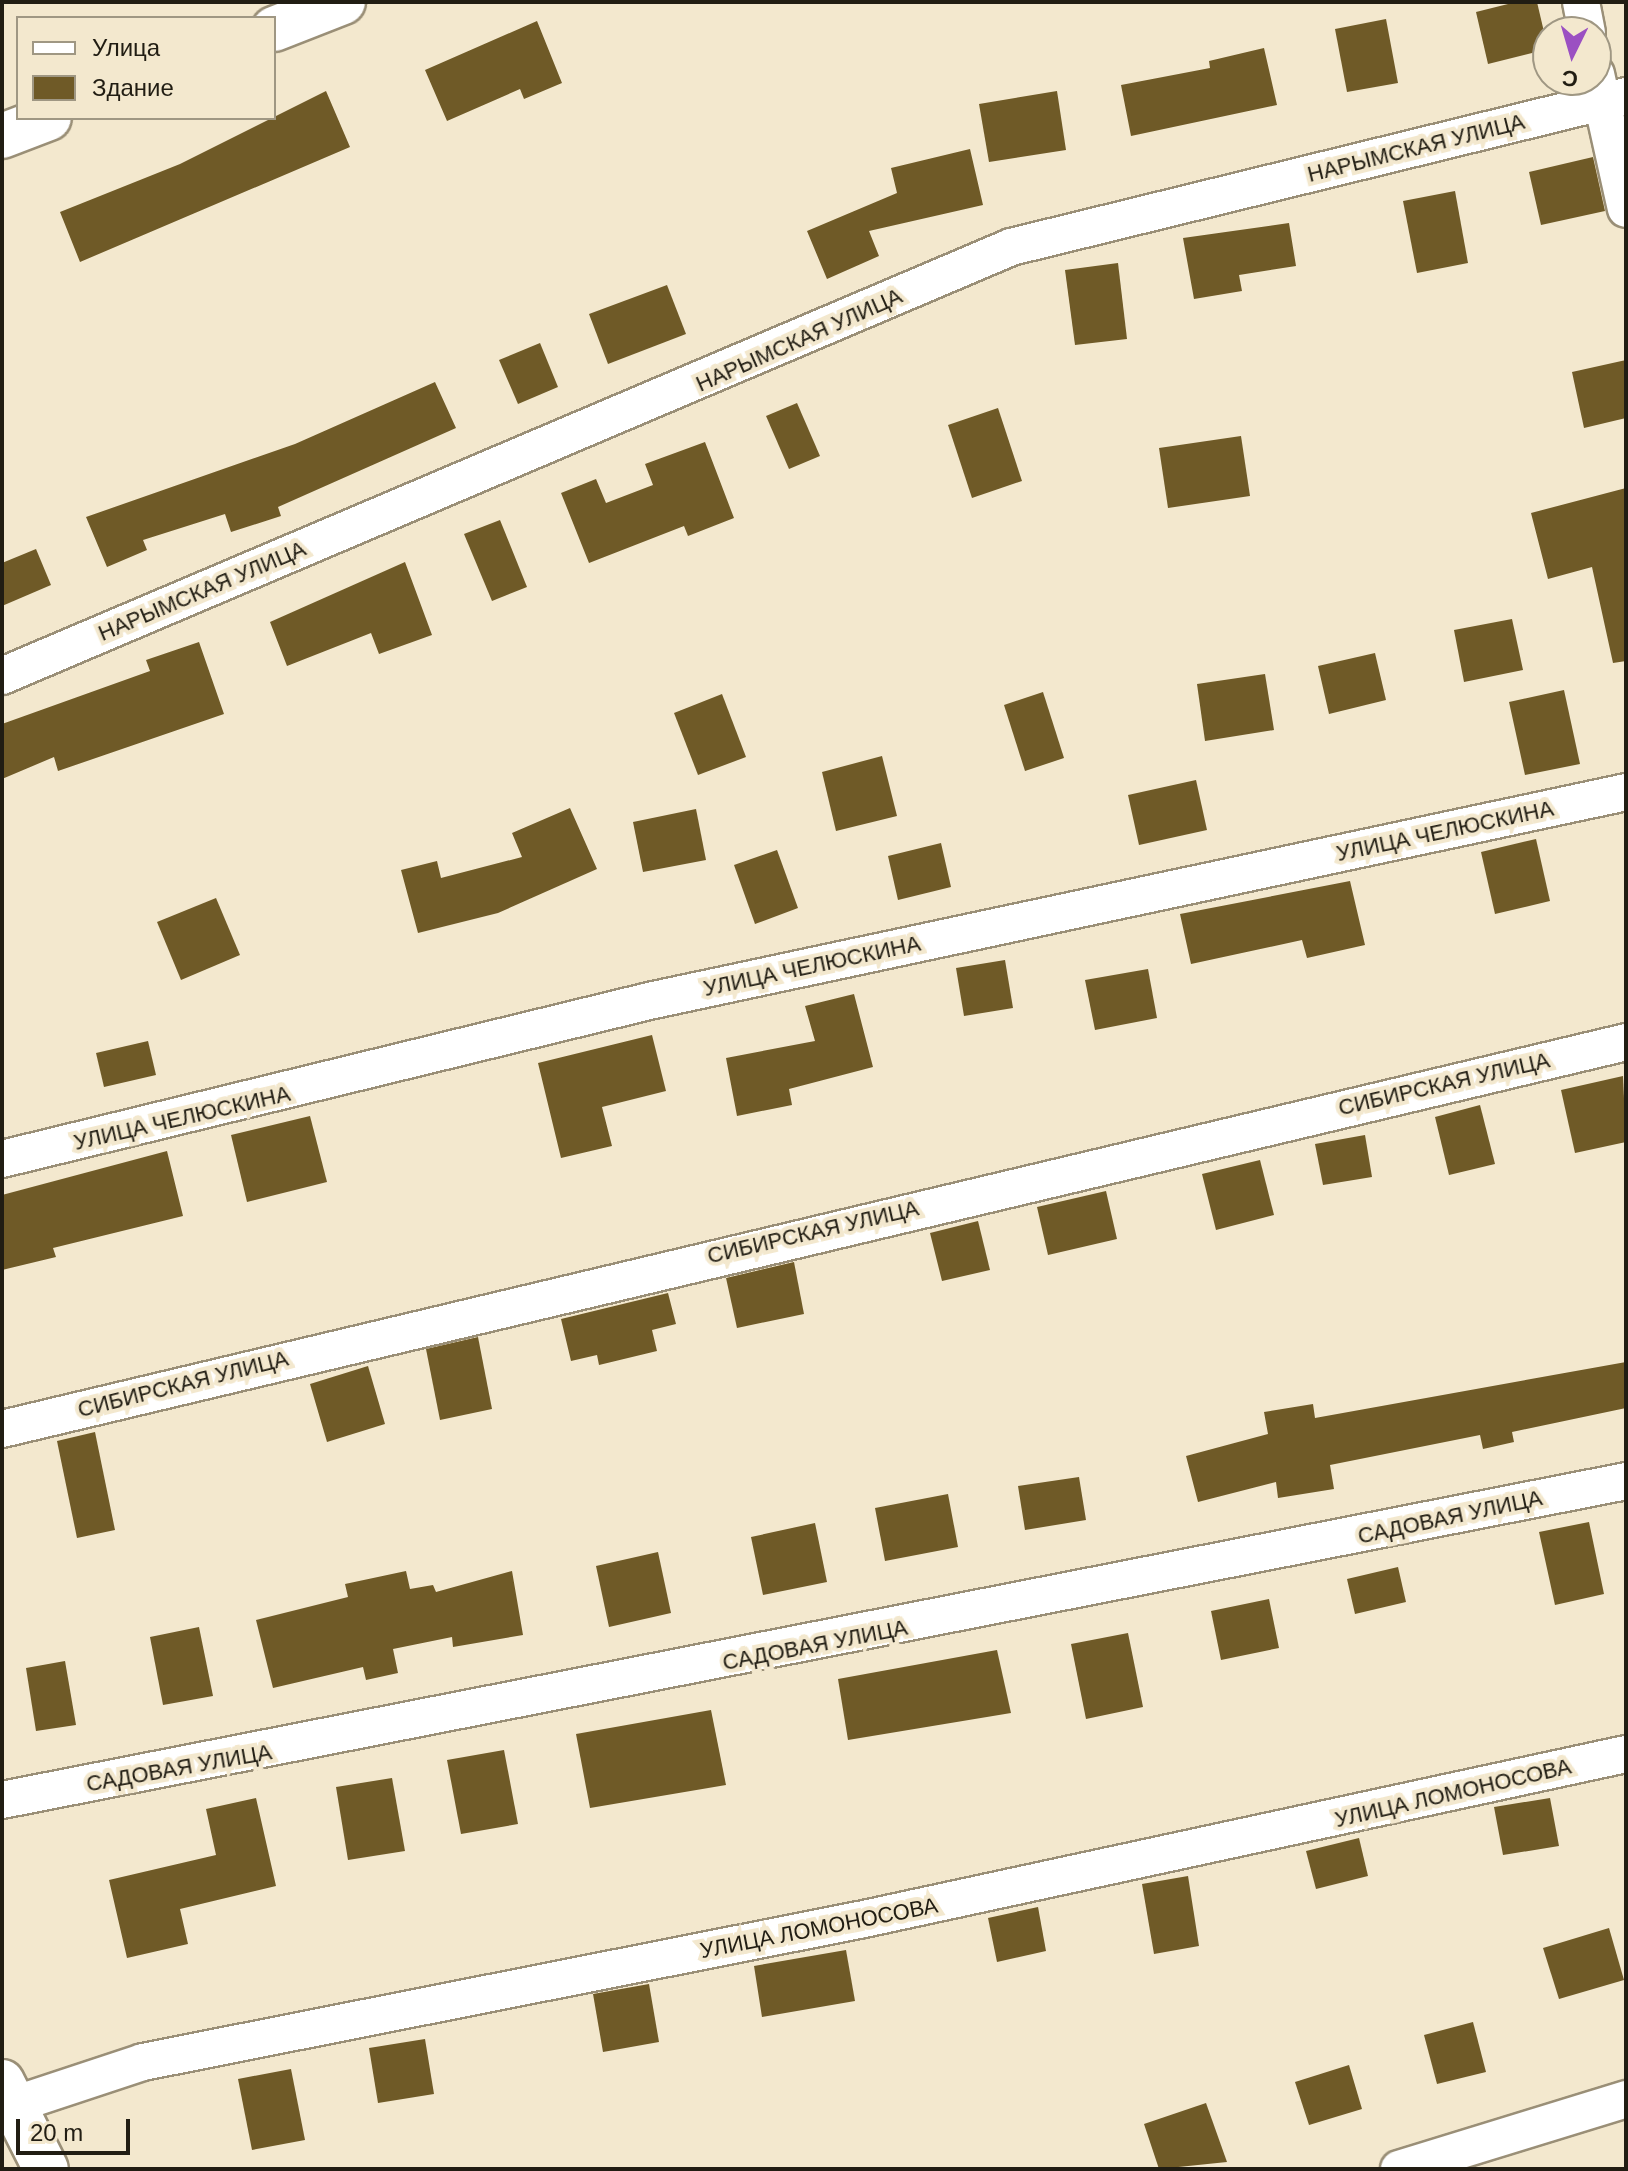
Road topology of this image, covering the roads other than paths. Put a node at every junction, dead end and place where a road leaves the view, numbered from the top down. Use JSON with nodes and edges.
{"nodes":[{"id":1,"x":343,"y":2,"type":"edge"},
{"id":2,"x":276,"y":28,"type":"edge"},
{"id":3,"x":1589,"y":96,"type":"edge"},
{"id":4,"x":1609,"y":96,"type":"edge"},
{"id":5,"x":44,"y":120,"type":"edge"},
{"id":6,"x":2,"y":136,"type":"edge"},
{"id":7,"x":1626,"y":209,"type":"edge"},
{"id":8,"x":2,"y":676,"type":"edge"},
{"id":9,"x":1626,"y":792,"type":"edge"},
{"id":10,"x":1626,"y":1042,"type":"edge"},
{"id":11,"x":2,"y":1159,"type":"edge"},
{"id":12,"x":2,"y":1429,"type":"edge"},
{"id":13,"x":1626,"y":1481,"type":"edge"},
{"id":14,"x":1626,"y":1754,"type":"edge"},
{"id":15,"x":2,"y":1800,"type":"edge"},
{"id":16,"x":8,"y":2094,"type":"edge"},
{"id":17,"x":1626,"y":2099,"type":"edge"},
{"id":18,"x":46,"y":2169,"type":"edge"},
{"id":19,"x":1399,"y":2169,"type":"edge"}],
"edges":[{"from":1,"to":2,"type":"main road"},
{"from":3,"to":8,"type":"street","name":"НАРЫМСКАЯ УЛИЦА"},
{"from":4,"to":7,"type":"street"},
{"from":5,"to":6,"type":"main road"},
{"from":9,"to":11,"type":"street","name":"УЛИЦА ЧЕЛЮСКИНА"},
{"from":10,"to":12,"type":"street","name":"СИБИРСКАЯ УЛИЦА"},
{"from":13,"to":15,"type":"street","name":"САДОВАЯ УЛИЦА"},
{"from":14,"to":16,"type":"street","name":"УЛИЦА ЛОМОНОСОВА"},
{"from":16,"to":18,"type":"main road"},
{"from":17,"to":19,"type":"street"}]}
